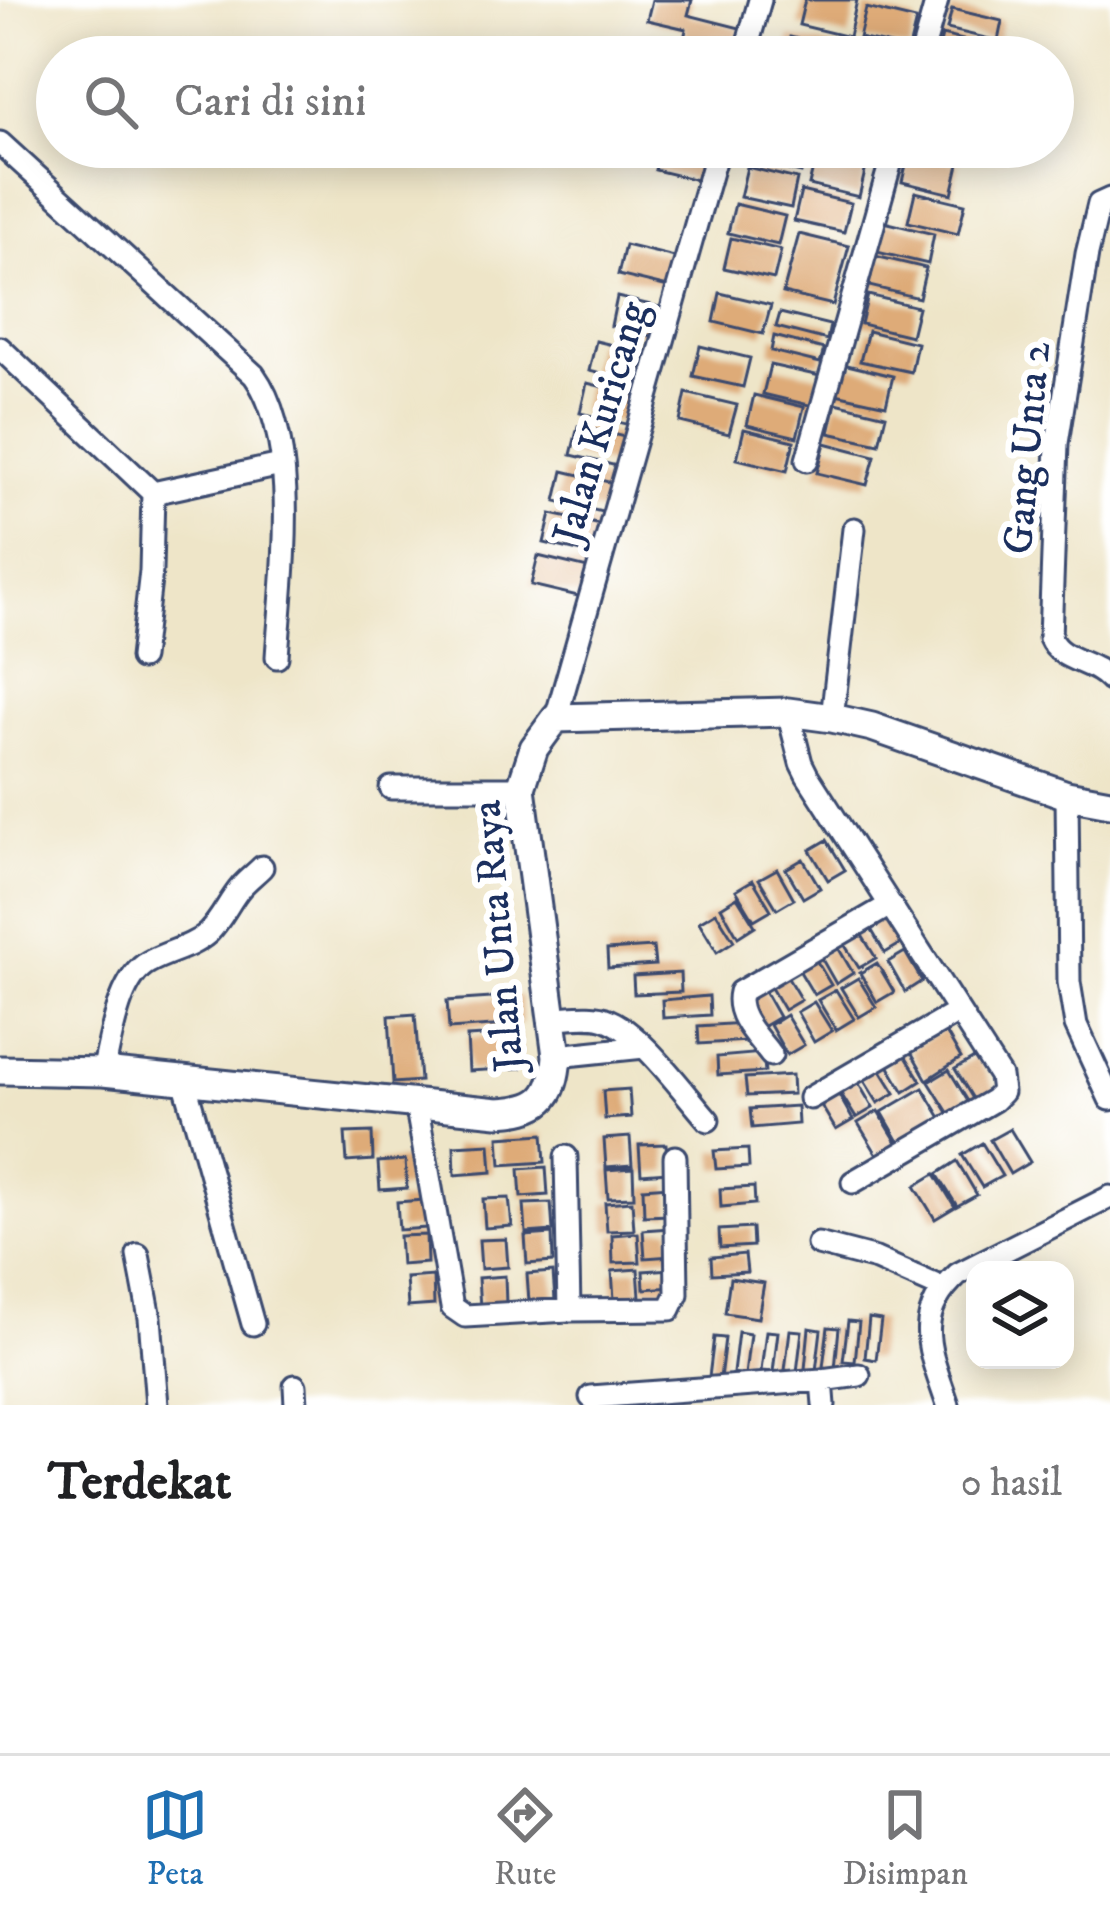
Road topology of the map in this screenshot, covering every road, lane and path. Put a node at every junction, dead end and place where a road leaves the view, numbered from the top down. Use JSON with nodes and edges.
{"nodes":[{"id":1,"x":760,"y":0,"type":"edge"},
{"id":2,"x":937,"y":0,"type":"edge"},
{"id":3,"x":750,"y":36,"type":"edge"},
{"id":4,"x":927,"y":36,"type":"edge"},
{"id":5,"x":0,"y":143,"type":"edge"},
{"id":6,"x":712,"y":168,"type":"edge"},
{"id":7,"x":889,"y":168,"type":"edge"},
{"id":8,"x":1110,"y":199,"type":"edge"},
{"id":9,"x":0,"y":348,"type":"edge"},
{"id":10,"x":807,"y":460,"type":"dead end"},
{"id":11,"x":281,"y":465,"type":"junction"},
{"id":12,"x":153,"y":493,"type":"junction"},
{"id":13,"x":854,"y":529,"type":"dead end"},
{"id":14,"x":277,"y":657,"type":"dead end"},
{"id":15,"x":141,"y":658,"type":"dead end"},
{"id":16,"x":1110,"y":680,"type":"edge"},
{"id":17,"x":788,"y":712,"type":"junction"},
{"id":18,"x":556,"y":718,"type":"junction"},
{"id":19,"x":832,"y":718,"type":"junction"},
{"id":20,"x":391,"y":788,"type":"dead end"},
{"id":21,"x":521,"y":788,"type":"junction"},
{"id":22,"x":1066,"y":794,"type":"junction"},
{"id":23,"x":1110,"y":803,"type":"edge"},
{"id":24,"x":262,"y":867,"type":"dead end"},
{"id":25,"x":890,"y":905,"type":"junction"},
{"id":26,"x":958,"y":1012,"type":"junction"},
{"id":27,"x":551,"y":1018,"type":"junction"},
{"id":28,"x":644,"y":1047,"type":"junction"},
{"id":29,"x":771,"y":1055,"type":"dead end"},
{"id":30,"x":557,"y":1056,"type":"junction"},
{"id":31,"x":0,"y":1070,"type":"edge"},
{"id":32,"x":103,"y":1072,"type":"junction"},
{"id":33,"x":184,"y":1080,"type":"junction"},
{"id":34,"x":810,"y":1098,"type":"dead end"},
{"id":35,"x":1110,"y":1099,"type":"edge"},
{"id":36,"x":416,"y":1103,"type":"junction"},
{"id":37,"x":708,"y":1120,"type":"dead end"},
{"id":38,"x":566,"y":1156,"type":"dead end"},
{"id":39,"x":675,"y":1157,"type":"dead end"},
{"id":40,"x":853,"y":1182,"type":"dead end"},
{"id":41,"x":1110,"y":1197,"type":"edge"},
{"id":42,"x":818,"y":1244,"type":"dead end"},
{"id":43,"x":138,"y":1255,"type":"dead end"},
{"id":44,"x":942,"y":1288,"type":"junction"},
{"id":45,"x":569,"y":1310,"type":"junction"},
{"id":46,"x":253,"y":1324,"type":"dead end"},
{"id":47,"x":860,"y":1376,"type":"dead end"},
{"id":48,"x":822,"y":1380,"type":"junction"},
{"id":49,"x":590,"y":1397,"type":"dead end"},
{"id":50,"x":709,"y":1397,"type":"edge"},
{"id":51,"x":157,"y":1405,"type":"edge"},
{"id":52,"x":824,"y":1405,"type":"edge"},
{"id":53,"x":948,"y":1405,"type":"edge"}],
"edges":[{"from":1,"to":3,"type":"street"},
{"from":2,"to":4,"type":"street"},
{"from":5,"to":11,"type":"street"},
{"from":6,"to":18,"type":"street","name":"Jalan Kuricang"},
{"from":7,"to":10,"type":"street"},
{"from":8,"to":16,"type":"street","name":"Gang Unta 2"},
{"from":9,"to":12,"type":"street"},
{"from":11,"to":12,"type":"street"},
{"from":11,"to":14,"type":"street"},
{"from":12,"to":15,"type":"street"},
{"from":13,"to":19,"type":"street"},
{"from":17,"to":18,"type":"street"},
{"from":17,"to":19,"type":"street"},
{"from":17,"to":25,"type":"street"},
{"from":18,"to":21,"type":"street","name":"Jalan Unta Raya"},
{"from":19,"to":22,"type":"street"},
{"from":20,"to":21,"type":"street"},
{"from":21,"to":27,"type":"street","name":"Jalan Unta Raya"},
{"from":22,"to":23,"type":"street"},
{"from":22,"to":35,"type":"street"},
{"from":24,"to":32,"type":"street"},
{"from":25,"to":26,"type":"street"},
{"from":25,"to":29,"type":"street"},
{"from":26,"to":34,"type":"street"},
{"from":26,"to":40,"type":"street"},
{"from":27,"to":28,"type":"street"},
{"from":27,"to":30,"type":"street","name":"Jalan Unta Raya"},
{"from":28,"to":30,"type":"street"},
{"from":28,"to":37,"type":"street"},
{"from":30,"to":36,"type":"street","name":"Jalan Unta Raya"},
{"from":31,"to":32,"type":"street","name":"Jalan Unta Raya"},
{"from":32,"to":33,"type":"street","name":"Jalan Unta Raya"},
{"from":33,"to":36,"type":"street","name":"Jalan Unta Raya"},
{"from":33,"to":46,"type":"street"},
{"from":36,"to":45,"type":"street"},
{"from":38,"to":45,"type":"street"},
{"from":39,"to":45,"type":"street"},
{"from":41,"to":44,"type":"street"},
{"from":42,"to":44,"type":"street"},
{"from":43,"to":51,"type":"street"},
{"from":44,"to":53,"type":"street"},
{"from":47,"to":48,"type":"street"},
{"from":48,"to":50,"type":"street"},
{"from":48,"to":52,"type":"street"},
{"from":49,"to":50,"type":"street"}]}
